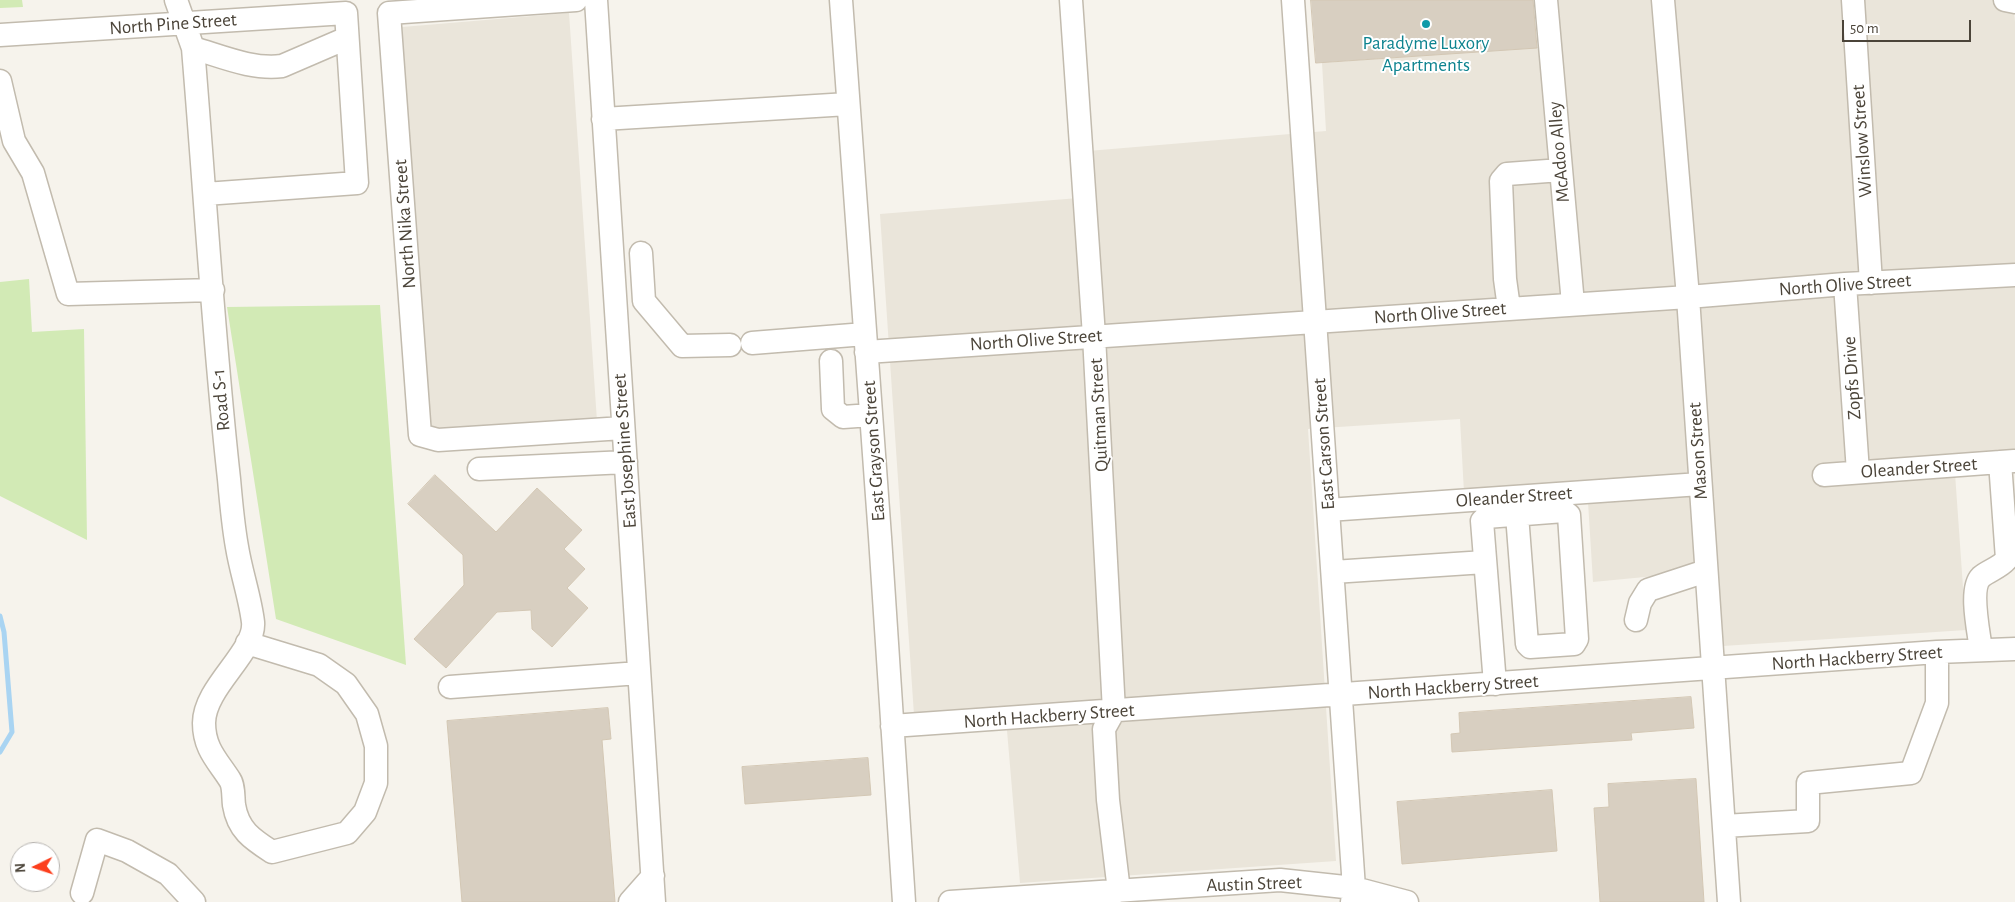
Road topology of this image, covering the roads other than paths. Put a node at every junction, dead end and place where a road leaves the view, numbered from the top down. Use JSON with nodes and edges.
{"nodes":[{"id":1,"x":176,"y":0,"type":"edge"},
{"id":2,"x":576,"y":0,"type":"edge"},
{"id":3,"x":596,"y":0,"type":"edge"},
{"id":4,"x":841,"y":0,"type":"edge"},
{"id":5,"x":1071,"y":0,"type":"edge"},
{"id":6,"x":1293,"y":0,"type":"edge"},
{"id":7,"x":1546,"y":0,"type":"edge"},
{"id":8,"x":1663,"y":0,"type":"edge"},
{"id":9,"x":1853,"y":0,"type":"edge"},
{"id":10,"x":2005,"y":0,"type":"edge"},
{"id":11,"x":2015,"y":2,"type":"edge"},
{"id":12,"x":272,"y":9,"type":"edge"},
{"id":13,"x":184,"y":23,"type":"junction"},
{"id":14,"x":0,"y":34,"type":"edge"},
{"id":15,"x":348,"y":38,"type":"junction"},
{"id":16,"x":193,"y":48,"type":"junction"},
{"id":17,"x":0,"y":81,"type":"edge"},
{"id":18,"x":848,"y":104,"type":"junction"},
{"id":19,"x":603,"y":119,"type":"junction"},
{"id":20,"x":1561,"y":170,"type":"junction"},
{"id":21,"x":205,"y":194,"type":"junction"},
{"id":22,"x":641,"y":253,"type":"dead end"},
{"id":23,"x":642,"y":275,"type":"junction"},
{"id":24,"x":2015,"y":275,"type":"edge"},
{"id":25,"x":614,"y":276,"type":"junction"},
{"id":26,"x":1871,"y":283,"type":"junction"},
{"id":27,"x":1845,"y":284,"type":"junction"},
{"id":28,"x":213,"y":290,"type":"junction"},
{"id":29,"x":1688,"y":297,"type":"junction"},
{"id":30,"x":1573,"y":304,"type":"junction"},
{"id":31,"x":1509,"y":308,"type":"junction"},
{"id":32,"x":1315,"y":322,"type":"junction"},
{"id":33,"x":1094,"y":336,"type":"junction"},
{"id":34,"x":865,"y":343,"type":"junction"},
{"id":35,"x":831,"y":361,"type":"dead end"},
{"id":36,"x":871,"y":415,"type":"junction"},
{"id":37,"x":624,"y":428,"type":"junction"},
{"id":38,"x":626,"y":462,"type":"junction"},
{"id":39,"x":2007,"y":462,"type":"edge"},
{"id":40,"x":479,"y":469,"type":"dead end"},
{"id":41,"x":1858,"y":472,"type":"junction"},
{"id":42,"x":1824,"y":475,"type":"dead end"},
{"id":43,"x":1700,"y":484,"type":"junction"},
{"id":44,"x":1328,"y":510,"type":"junction"},
{"id":45,"x":1517,"y":515,"type":"junction"},
{"id":46,"x":1485,"y":562,"type":"junction"},
{"id":47,"x":1706,"y":571,"type":"junction"},
{"id":48,"x":1333,"y":572,"type":"junction"},
{"id":49,"x":1636,"y":620,"type":"dead end"},
{"id":50,"x":247,"y":643,"type":"junction"},
{"id":51,"x":1554,"y":645,"type":"junction"},
{"id":52,"x":2015,"y":649,"type":"edge"},
{"id":53,"x":1981,"y":650,"type":"junction"},
{"id":54,"x":1937,"y":652,"type":"junction"},
{"id":55,"x":1713,"y":670,"type":"junction"},
{"id":56,"x":640,"y":673,"type":"junction"},
{"id":57,"x":1556,"y":680,"type":"junction"},
{"id":58,"x":1494,"y":684,"type":"junction"},
{"id":59,"x":450,"y":687,"type":"dead end"},
{"id":60,"x":1341,"y":695,"type":"junction"},
{"id":61,"x":1114,"y":711,"type":"junction"},
{"id":62,"x":892,"y":726,"type":"junction"},
{"id":63,"x":1724,"y":826,"type":"junction"},
{"id":64,"x":653,"y":876,"type":"junction"},
{"id":65,"x":1119,"y":891,"type":"junction"},
{"id":66,"x":82,"y":893,"type":"dead end"},
{"id":67,"x":1353,"y":895,"type":"edge"},
{"id":68,"x":194,"y":902,"type":"edge"},
{"id":69,"x":630,"y":902,"type":"edge"},
{"id":70,"x":654,"y":902,"type":"edge"},
{"id":71,"x":904,"y":902,"type":"edge"},
{"id":72,"x":950,"y":902,"type":"edge"},
{"id":73,"x":1407,"y":902,"type":"edge"},
{"id":74,"x":1729,"y":902,"type":"edge"}],
"edges":[{"from":1,"to":13,"type":"street","name":"Road S-1"},
{"from":2,"to":37,"type":"street","name":"North Nika Street"},
{"from":3,"to":19,"type":"street","name":"East Josephine Street"},
{"from":4,"to":18,"type":"street","name":"East Grayson Street"},
{"from":5,"to":33,"type":"street","name":"Quitman Street"},
{"from":6,"to":32,"type":"street","name":"East Carson Street"},
{"from":7,"to":20,"type":"street","name":"McAdoo Alley"},
{"from":8,"to":29,"type":"street","name":"Mason Street"},
{"from":9,"to":26,"type":"street","name":"Winslow Street"},
{"from":10,"to":11,"type":"street"},
{"from":12,"to":13,"type":"street","name":"North Pine Street"},
{"from":12,"to":15,"type":"street","name":"North Pine Street"},
{"from":13,"to":14,"type":"street","name":"North Pine Street"},
{"from":13,"to":16,"type":"street","name":"Road S-1"},
{"from":15,"to":16,"type":"street"},
{"from":15,"to":21,"type":"street"},
{"from":16,"to":21,"type":"street","name":"Road S-1"},
{"from":17,"to":28,"type":"street"},
{"from":18,"to":19,"type":"street"},
{"from":18,"to":34,"type":"street","name":"East Grayson Street"},
{"from":19,"to":25,"type":"street","name":"East Josephine Street"},
{"from":20,"to":30,"type":"street","name":"McAdoo Alley"},
{"from":20,"to":31,"type":"street"},
{"from":21,"to":28,"type":"street","name":"Road S-1"},
{"from":22,"to":23,"type":"street"},
{"from":23,"to":25,"type":"street"},
{"from":23,"to":34,"type":"street","name":"North Olive Street"},
{"from":24,"to":26,"type":"street","name":"North Olive Street"},
{"from":25,"to":37,"type":"street","name":"East Josephine Street"},
{"from":26,"to":27,"type":"street","name":"North Olive Street"},
{"from":27,"to":29,"type":"street","name":"North Olive Street"},
{"from":27,"to":41,"type":"street","name":"Zopfs Drive"},
{"from":28,"to":50,"type":"street","name":"Road S-1"},
{"from":29,"to":30,"type":"street","name":"North Olive Street"},
{"from":29,"to":43,"type":"street","name":"Mason Street"},
{"from":30,"to":31,"type":"street","name":"North Olive Street"},
{"from":31,"to":32,"type":"street","name":"North Olive Street"},
{"from":32,"to":33,"type":"street","name":"North Olive Street"},
{"from":32,"to":44,"type":"street","name":"East Carson Street"},
{"from":33,"to":34,"type":"street","name":"North Olive Street"},
{"from":33,"to":61,"type":"street","name":"Quitman Street"},
{"from":34,"to":36,"type":"street","name":"East Grayson Street"},
{"from":35,"to":36,"type":"street"},
{"from":36,"to":62,"type":"street","name":"East Grayson Street"},
{"from":37,"to":38,"type":"street","name":"East Josephine Street"},
{"from":38,"to":40,"type":"street"},
{"from":38,"to":56,"type":"street","name":"East Josephine Street"},
{"from":39,"to":41,"type":"street","name":"Oleander Street"},
{"from":39,"to":53,"type":"street"},
{"from":41,"to":42,"type":"street","name":"Oleander Street"},
{"from":43,"to":44,"type":"street","name":"Oleander Street"},
{"from":43,"to":47,"type":"street","name":"Mason Street"},
{"from":44,"to":48,"type":"street","name":"East Carson Street"},
{"from":45,"to":46,"type":"street"},
{"from":45,"to":51,"type":"street"},
{"from":45,"to":51,"type":"street"},
{"from":46,"to":48,"type":"street"},
{"from":46,"to":58,"type":"street"},
{"from":47,"to":49,"type":"street"},
{"from":47,"to":55,"type":"street","name":"Mason Street"},
{"from":48,"to":60,"type":"street","name":"East Carson Street"},
{"from":50,"to":50,"type":"street","name":"Road S-1"},
{"from":51,"to":57,"type":"street"},
{"from":52,"to":53,"type":"street","name":"North Hackberry Street"},
{"from":53,"to":54,"type":"street","name":"North Hackberry Street"},
{"from":54,"to":55,"type":"street","name":"North Hackberry Street"},
{"from":54,"to":63,"type":"street"},
{"from":55,"to":57,"type":"street","name":"North Hackberry Street"},
{"from":55,"to":63,"type":"street","name":"Mason Street"},
{"from":56,"to":59,"type":"street"},
{"from":56,"to":64,"type":"street","name":"East Josephine Street"},
{"from":57,"to":58,"type":"street","name":"North Hackberry Street"},
{"from":58,"to":60,"type":"street","name":"North Hackberry Street"},
{"from":60,"to":61,"type":"street","name":"North Hackberry Street"},
{"from":60,"to":67,"type":"street","name":"East Carson Street"},
{"from":61,"to":62,"type":"street","name":"North Hackberry Street"},
{"from":61,"to":65,"type":"street"},
{"from":62,"to":71,"type":"street","name":"East Grayson Street"},
{"from":63,"to":74,"type":"street","name":"Mason Street"},
{"from":64,"to":69,"type":"street"},
{"from":64,"to":70,"type":"street","name":"East Josephine Street"},
{"from":65,"to":67,"type":"street","name":"Austin Street"},
{"from":65,"to":72,"type":"street","name":"Austin Street"},
{"from":66,"to":68,"type":"street"},
{"from":67,"to":73,"type":"street","name":"Austin Street"}]}
